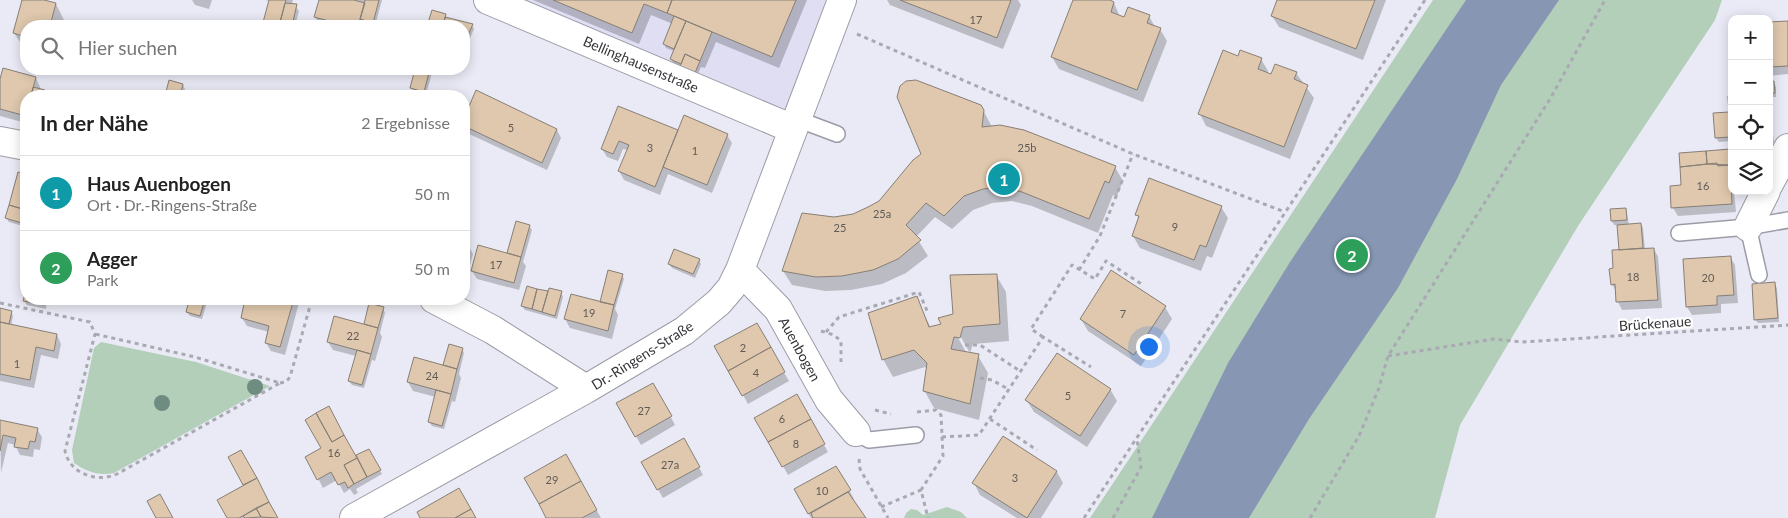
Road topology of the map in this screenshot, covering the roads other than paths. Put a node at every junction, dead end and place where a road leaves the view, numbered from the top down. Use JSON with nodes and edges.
{"nodes":[{"id":1,"x":488,"y":0,"type":"edge"},
{"id":2,"x":838,"y":12,"type":"edge"},
{"id":3,"x":795,"y":124,"type":"junction"},
{"id":4,"x":837,"y":134,"type":"dead end"},
{"id":5,"x":0,"y":141,"type":"edge"},
{"id":6,"x":20,"y":145,"type":"edge"},
{"id":7,"x":1788,"y":148,"type":"edge"},
{"id":8,"x":1773,"y":176,"type":"edge"},
{"id":9,"x":1764,"y":195,"type":"edge"},
{"id":10,"x":1788,"y":220,"type":"edge"},
{"id":11,"x":1748,"y":226,"type":"junction"},
{"id":12,"x":1679,"y":233,"type":"dead end"},
{"id":13,"x":740,"y":270,"type":"junction"},
{"id":14,"x":1759,"y":274,"type":"dead end"},
{"id":15,"x":445,"y":305,"type":"edge"},
{"id":16,"x":586,"y":389,"type":"junction"},
{"id":17,"x":856,"y":432,"type":"joint"},
{"id":18,"x":916,"y":435,"type":"dead end"},
{"id":19,"x":354,"y":518,"type":"edge"}],
"edges":[{"from":1,"to":3,"type":"street","name":"Bellinghausenstraße"},
{"from":2,"to":3,"type":"street","name":"Dr.-Ringens-Straße"},
{"from":3,"to":4,"type":"lane"},
{"from":3,"to":13,"type":"street","name":"Dr.-Ringens-Straße"},
{"from":5,"to":6,"type":"street"},
{"from":7,"to":8,"type":"street"},
{"from":9,"to":11,"type":"street"},
{"from":10,"to":11,"type":"lane"},
{"from":11,"to":12,"type":"lane"},
{"from":11,"to":14,"type":"lane"},
{"from":13,"to":16,"type":"street","name":"Dr.-Ringens-Straße"},
{"from":13,"to":17,"type":"street","name":"Auenbogen"},
{"from":15,"to":16,"type":"street"},
{"from":16,"to":19,"type":"street","name":"Dr.-Ringens-Straße"},
{"from":17,"to":18,"type":"lane"}]}
